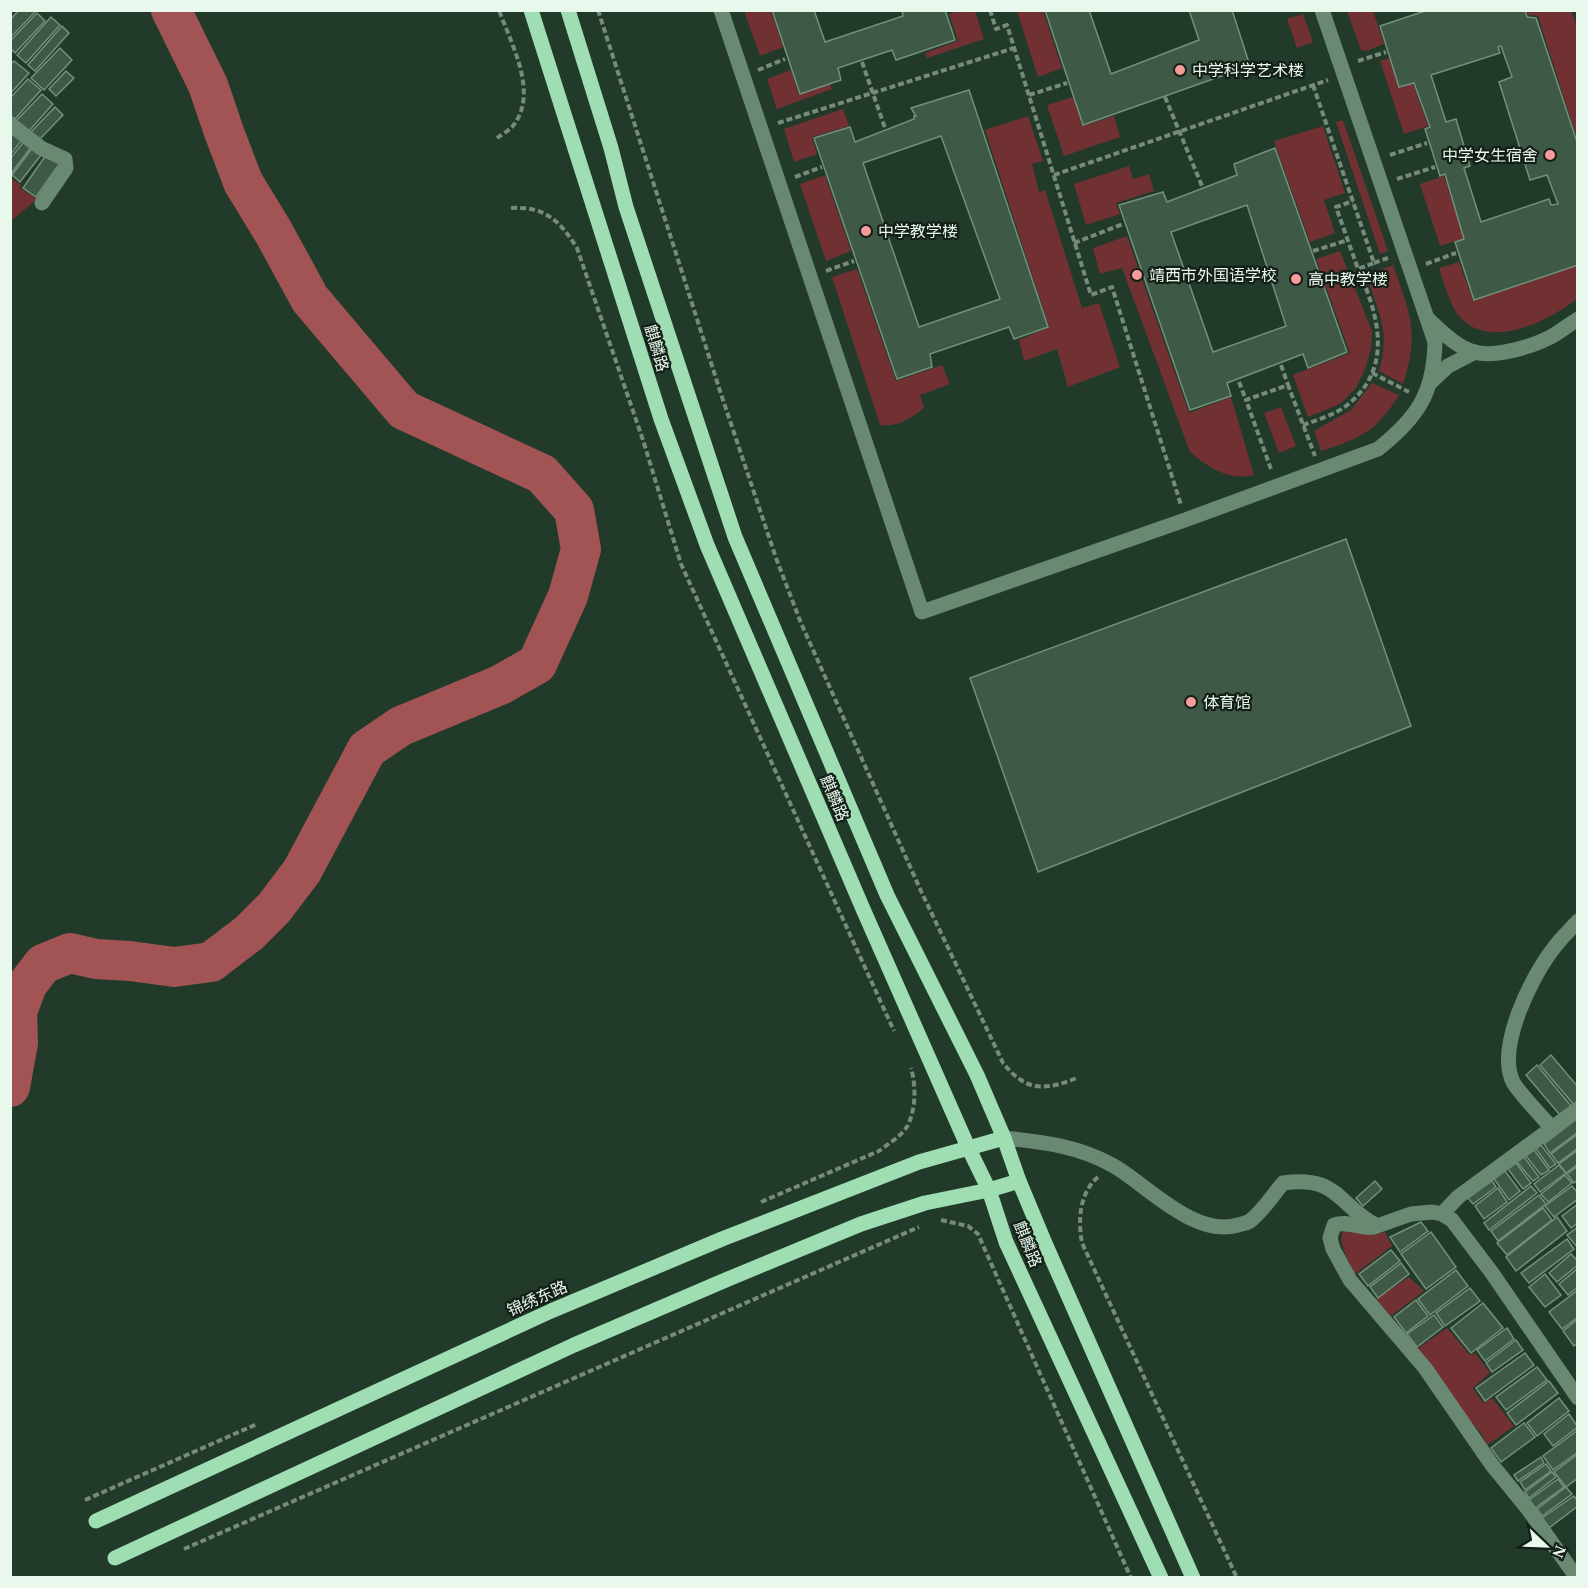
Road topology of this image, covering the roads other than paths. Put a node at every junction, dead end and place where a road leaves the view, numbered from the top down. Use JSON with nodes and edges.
{"nodes":[{"id":1,"x":531,"y":10,"type":"edge"},
{"id":2,"x":568,"y":10,"type":"edge"},
{"id":3,"x":721,"y":10,"type":"edge"},
{"id":4,"x":1322,"y":10,"type":"edge"},
{"id":5,"x":10,"y":124,"type":"edge"},
{"id":6,"x":42,"y":202,"type":"dead end"},
{"id":7,"x":1578,"y":319,"type":"edge"},
{"id":8,"x":1429,"y":320,"type":"junction"},
{"id":9,"x":1475,"y":352,"type":"junction"},
{"id":10,"x":1431,"y":382,"type":"junction"},
{"id":11,"x":1578,"y":921,"type":"edge"},
{"id":12,"x":1578,"y":1109,"type":"edge"},
{"id":13,"x":1552,"y":1128,"type":"junction"},
{"id":14,"x":1004,"y":1138,"type":"junction"},
{"id":15,"x":968,"y":1148,"type":"junction"},
{"id":16,"x":1019,"y":1181,"type":"junction"},
{"id":17,"x":989,"y":1190,"type":"junction"},
{"id":18,"x":1442,"y":1214,"type":"junction"},
{"id":19,"x":1377,"y":1226,"type":"junction"},
{"id":20,"x":1578,"y":1398,"type":"edge"},
{"id":21,"x":96,"y":1521,"type":"dead end"},
{"id":22,"x":115,"y":1558,"type":"dead end"},
{"id":23,"x":1161,"y":1578,"type":"edge"},
{"id":24,"x":1193,"y":1578,"type":"edge"},
{"id":25,"x":1577,"y":1578,"type":"edge"}],
"edges":[{"from":1,"to":15,"type":"main road","name":"麒麟路"},
{"from":2,"to":14,"type":"main road","name":"麒麟路"},
{"from":3,"to":10,"type":"street"},
{"from":4,"to":8,"type":"street"},
{"from":5,"to":6,"type":"street"},
{"from":7,"to":9,"type":"street"},
{"from":8,"to":9,"type":"street"},
{"from":8,"to":10,"type":"street"},
{"from":9,"to":10,"type":"street"},
{"from":11,"to":13,"type":"street"},
{"from":12,"to":13,"type":"street"},
{"from":13,"to":18,"type":"street"},
{"from":14,"to":15,"type":"main road","name":"锦绣东路"},
{"from":14,"to":16,"type":"main road","name":"麒麟路"},
{"from":14,"to":19,"type":"street"},
{"from":15,"to":17,"type":"main road","name":"麒麟路"},
{"from":15,"to":21,"type":"main road","name":"锦绣东路"},
{"from":16,"to":17,"type":"main road"},
{"from":16,"to":24,"type":"main road","name":"麒麟路"},
{"from":17,"to":22,"type":"main road"},
{"from":17,"to":23,"type":"main road","name":"麒麟路"},
{"from":18,"to":19,"type":"street"},
{"from":18,"to":20,"type":"street"},
{"from":19,"to":25,"type":"street"}]}
